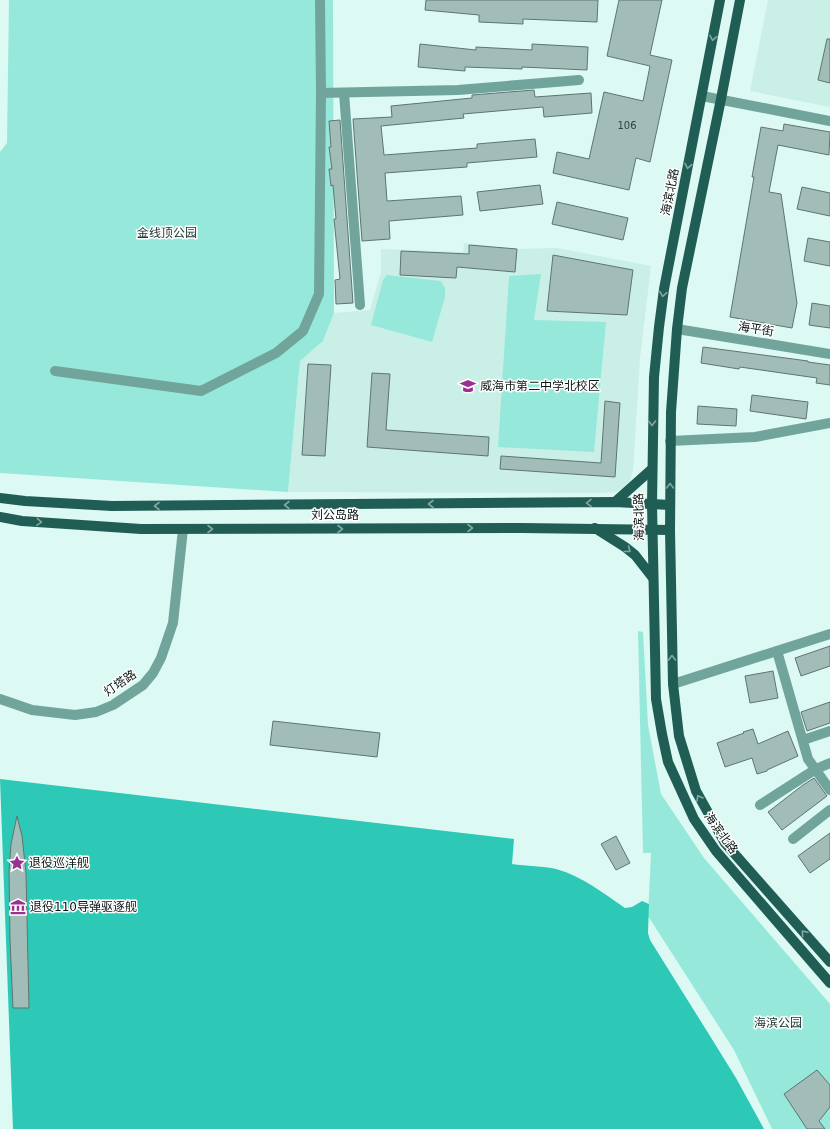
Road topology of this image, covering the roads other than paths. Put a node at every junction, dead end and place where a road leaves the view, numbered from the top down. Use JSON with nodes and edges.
{"nodes":[{"id":1,"x":320,"y":0,"type":"edge"},
{"id":2,"x":720,"y":0,"type":"edge"},
{"id":3,"x":740,"y":0,"type":"edge"},
{"id":4,"x":579,"y":80,"type":"dead end"},
{"id":5,"x":321,"y":93,"type":"junction"},
{"id":6,"x":344,"y":93,"type":"junction"},
{"id":7,"x":702,"y":96,"type":"junction"},
{"id":8,"x":721,"y":99,"type":"junction"},
{"id":9,"x":830,"y":121,"type":"edge"},
{"id":10,"x":360,"y":305,"type":"dead end"},
{"id":11,"x":677,"y":329,"type":"junction"},
{"id":12,"x":830,"y":354,"type":"edge"},
{"id":13,"x":55,"y":371,"type":"dead end"},
{"id":14,"x":830,"y":423,"type":"edge"},
{"id":15,"x":670,"y":441,"type":"junction"},
{"id":16,"x":652,"y":469,"type":"junction"},
{"id":17,"x":0,"y":498,"type":"edge"},
{"id":18,"x":615,"y":502,"type":"junction"},
{"id":19,"x":652,"y":504,"type":"junction"},
{"id":20,"x":670,"y":505,"type":"junction"},
{"id":21,"x":0,"y":517,"type":"edge"},
{"id":22,"x":596,"y":528,"type":"junction"},
{"id":23,"x":183,"y":529,"type":"junction"},
{"id":24,"x":652,"y":530,"type":"junction"},
{"id":25,"x":670,"y":530,"type":"junction"},
{"id":26,"x":653,"y":578,"type":"junction"},
{"id":27,"x":830,"y":634,"type":"edge"},
{"id":28,"x":777,"y":652,"type":"junction"},
{"id":29,"x":673,"y":684,"type":"junction"},
{"id":30,"x":0,"y":699,"type":"edge"},
{"id":31,"x":830,"y":731,"type":"edge"},
{"id":32,"x":803,"y":740,"type":"junction"},
{"id":33,"x":830,"y":763,"type":"edge"},
{"id":34,"x":816,"y":769,"type":"junction"},
{"id":35,"x":830,"y":790,"type":"edge"},
{"id":36,"x":760,"y":805,"type":"dead end"},
{"id":37,"x":830,"y":810,"type":"edge"},
{"id":38,"x":793,"y":839,"type":"dead end"},
{"id":39,"x":830,"y":962,"type":"edge"},
{"id":40,"x":830,"y":983,"type":"edge"}],
"edges":[{"from":1,"to":5,"type":"street"},
{"from":2,"to":7,"type":"main road","name":"海滨北路","one_way":true},
{"from":3,"to":8,"type":"main road","name":"海滨北路"},
{"from":4,"to":6,"type":"street"},
{"from":5,"to":6,"type":"street"},
{"from":5,"to":13,"type":"street"},
{"from":6,"to":10,"type":"street"},
{"from":7,"to":8,"type":"street"},
{"from":7,"to":16,"type":"main road","name":"海滨北路","one_way":true},
{"from":8,"to":9,"type":"street"},
{"from":8,"to":11,"type":"main road","name":"海滨北路"},
{"from":11,"to":12,"type":"street","name":"海平街"},
{"from":11,"to":15,"type":"main road","name":"海滨北路"},
{"from":14,"to":15,"type":"street"},
{"from":20,"to":15,"type":"main road","name":"海滨北路","one_way":true},
{"from":16,"to":18,"type":"main road"},
{"from":16,"to":19,"type":"main road","name":"海滨北路"},
{"from":18,"to":17,"type":"main road","name":"刘公岛路","one_way":true},
{"from":18,"to":19,"type":"main road","name":"刘公岛路"},
{"from":19,"to":20,"type":"main road","name":"刘公岛路"},
{"from":19,"to":24,"type":"main road","name":"海滨北路"},
{"from":20,"to":25,"type":"main road","name":"海滨北路"},
{"from":21,"to":23,"type":"main road","name":"刘公岛路","one_way":true},
{"from":23,"to":22,"type":"main road","name":"刘公岛路","one_way":true},
{"from":22,"to":24,"type":"main road","name":"刘公岛路"},
{"from":22,"to":26,"type":"main road","one_way":true},
{"from":23,"to":30,"type":"street","name":"灯塔路"},
{"from":24,"to":25,"type":"main road","name":"刘公岛路"},
{"from":24,"to":26,"type":"main road","name":"海滨北路"},
{"from":29,"to":25,"type":"main road","name":"海滨北路","one_way":true},
{"from":26,"to":40,"type":"main road","name":"海滨北路"},
{"from":27,"to":28,"type":"street"},
{"from":28,"to":29,"type":"street"},
{"from":28,"to":32,"type":"street"},
{"from":39,"to":29,"type":"main road","name":"海滨北路","one_way":true},
{"from":31,"to":32,"type":"street"},
{"from":32,"to":34,"type":"street"},
{"from":33,"to":34,"type":"street"},
{"from":34,"to":35,"type":"street"},
{"from":34,"to":36,"type":"street"},
{"from":37,"to":38,"type":"street"}]}
